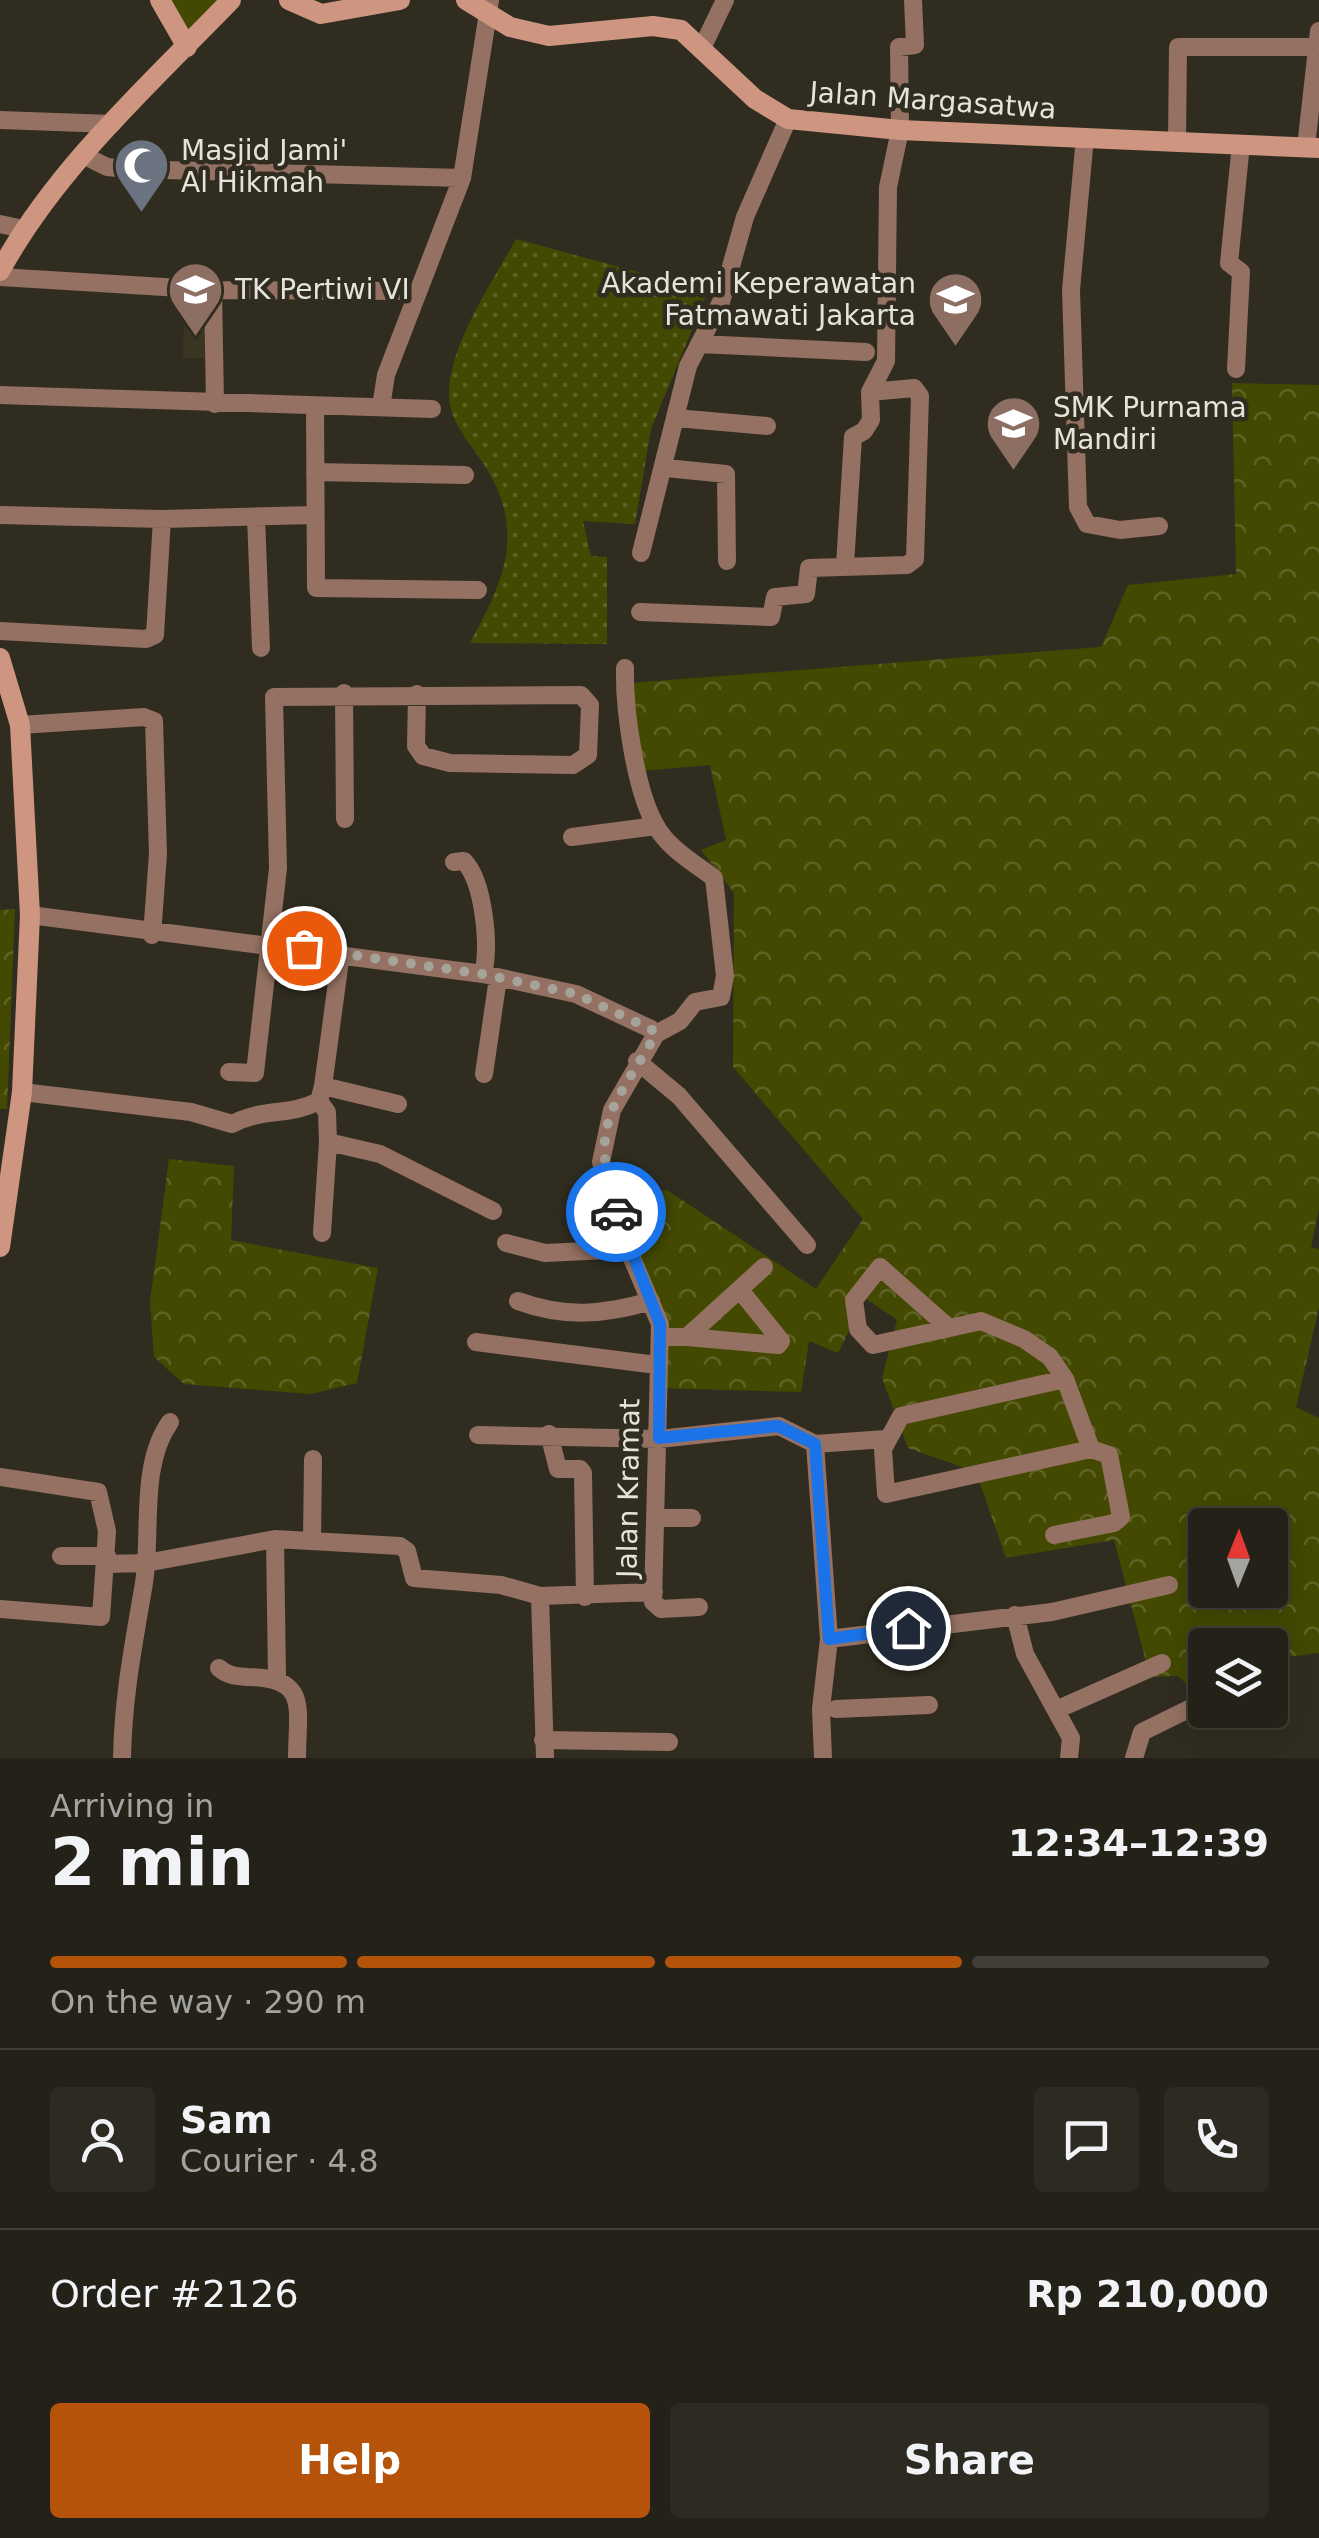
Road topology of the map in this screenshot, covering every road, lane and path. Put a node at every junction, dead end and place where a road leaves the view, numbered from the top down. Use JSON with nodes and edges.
{"nodes":[{"id":1,"x":160,"y":0,"type":"edge"},
{"id":2,"x":231,"y":0,"type":"edge"},
{"id":3,"x":290,"y":0,"type":"edge"},
{"id":4,"x":400,"y":0,"type":"edge"},
{"id":5,"x":466,"y":0,"type":"edge"},
{"id":6,"x":725,"y":0,"type":"edge"},
{"id":7,"x":913,"y":0,"type":"edge"},
{"id":8,"x":488,"y":5,"type":"edge"},
{"id":9,"x":1318,"y":39,"type":"edge"},
{"id":10,"x":187,"y":46,"type":"junction"},
{"id":11,"x":701,"y":50,"type":"junction"},
{"id":12,"x":788,"y":118,"type":"junction"},
{"id":13,"x":0,"y":120,"type":"edge"},
{"id":14,"x":112,"y":124,"type":"junction"},
{"id":15,"x":900,"y":130,"type":"junction"},
{"id":16,"x":1085,"y":137,"type":"junction"},
{"id":17,"x":1176,"y":140,"type":"junction"},
{"id":18,"x":1241,"y":144,"type":"junction"},
{"id":19,"x":1312,"y":148,"type":"edge"},
{"id":20,"x":87,"y":158,"type":"junction"},
{"id":21,"x":462,"y":178,"type":"junction"},
{"id":22,"x":0,"y":224,"type":"edge"},
{"id":23,"x":23,"y":229,"type":"junction"},
{"id":24,"x":3,"y":275,"type":"edge"},
{"id":25,"x":212,"y":290,"type":"junction"},
{"id":26,"x":402,"y":292,"type":"dead end"},
{"id":27,"x":699,"y":344,"type":"junction"},
{"id":28,"x":866,"y":352,"type":"dead end"},
{"id":29,"x":1236,"y":369,"type":"dead end"},
{"id":30,"x":870,"y":392,"type":"junction"},
{"id":31,"x":0,"y":395,"type":"edge"},
{"id":32,"x":215,"y":404,"type":"junction"},
{"id":33,"x":315,"y":406,"type":"junction"},
{"id":34,"x":381,"y":407,"type":"junction"},
{"id":35,"x":432,"y":409,"type":"dead end"},
{"id":36,"x":676,"y":418,"type":"junction"},
{"id":37,"x":766,"y":426,"type":"dead end"},
{"id":38,"x":666,"y":468,"type":"junction"},
{"id":39,"x":315,"y":472,"type":"junction"},
{"id":40,"x":465,"y":475,"type":"dead end"},
{"id":41,"x":0,"y":515,"type":"edge"},
{"id":42,"x":314,"y":515,"type":"junction"},
{"id":43,"x":256,"y":517,"type":"junction"},
{"id":44,"x":162,"y":519,"type":"junction"},
{"id":45,"x":1159,"y":526,"type":"dead end"},
{"id":46,"x":641,"y":553,"type":"dead end"},
{"id":47,"x":727,"y":560,"type":"dead end"},
{"id":48,"x":845,"y":565,"type":"junction"},
{"id":49,"x":478,"y":590,"type":"dead end"},
{"id":50,"x":640,"y":612,"type":"dead end"},
{"id":51,"x":0,"y":631,"type":"edge"},
{"id":52,"x":261,"y":648,"type":"dead end"},
{"id":53,"x":0,"y":658,"type":"edge"},
{"id":54,"x":624,"y":668,"type":"dead end"},
{"id":55,"x":344,"y":694,"type":"junction"},
{"id":56,"x":417,"y":694,"type":"junction"},
{"id":57,"x":20,"y":725,"type":"junction"},
{"id":58,"x":345,"y":819,"type":"dead end"},
{"id":59,"x":656,"y":826,"type":"junction"},
{"id":60,"x":572,"y":837,"type":"dead end"},
{"id":61,"x":454,"y":862,"type":"dead end"},
{"id":62,"x":30,"y":915,"type":"junction"},
{"id":63,"x":152,"y":934,"type":"junction"},
{"id":64,"x":268,"y":944,"type":"junction"},
{"id":65,"x":341,"y":953,"type":"junction"},
{"id":66,"x":490,"y":976,"type":"junction"},
{"id":67,"x":656,"y":1034,"type":"junction"},
{"id":68,"x":637,"y":1061,"type":"junction"},
{"id":69,"x":229,"y":1072,"type":"dead end"},
{"id":70,"x":484,"y":1074,"type":"dead end"},
{"id":71,"x":22,"y":1092,"type":"junction"},
{"id":72,"x":321,"y":1094,"type":"junction"},
{"id":73,"x":398,"y":1104,"type":"dead end"},
{"id":74,"x":328,"y":1142,"type":"junction"},
{"id":75,"x":7,"y":1144,"type":"edge"},
{"id":76,"x":494,"y":1211,"type":"dead end"},
{"id":77,"x":322,"y":1233,"type":"dead end"},
{"id":78,"x":506,"y":1243,"type":"dead end"},
{"id":79,"x":807,"y":1245,"type":"dead end"},
{"id":80,"x":0,"y":1247,"type":"edge"},
{"id":81,"x":628,"y":1250,"type":"junction"},
{"id":82,"x":764,"y":1266,"type":"dead end"},
{"id":83,"x":740,"y":1290,"type":"junction"},
{"id":84,"x":518,"y":1300,"type":"dead end"},
{"id":85,"x":651,"y":1301,"type":"junction"},
{"id":86,"x":949,"y":1328,"type":"junction"},
{"id":87,"x":660,"y":1337,"type":"junction"},
{"id":88,"x":687,"y":1337,"type":"junction"},
{"id":89,"x":476,"y":1342,"type":"dead end"},
{"id":90,"x":657,"y":1365,"type":"junction"},
{"id":91,"x":1065,"y":1379,"type":"junction"},
{"id":92,"x":170,"y":1422,"type":"dead end"},
{"id":93,"x":549,"y":1434,"type":"junction"},
{"id":94,"x":478,"y":1436,"type":"dead end"},
{"id":95,"x":659,"y":1438,"type":"junction"},
{"id":96,"x":886,"y":1439,"type":"junction"},
{"id":97,"x":815,"y":1444,"type":"junction"},
{"id":98,"x":1091,"y":1450,"type":"junction"},
{"id":99,"x":314,"y":1459,"type":"dead end"},
{"id":100,"x":0,"y":1477,"type":"edge"},
{"id":101,"x":656,"y":1518,"type":"junction"},
{"id":102,"x":692,"y":1518,"type":"dead end"},
{"id":103,"x":1054,"y":1535,"type":"dead end"},
{"id":104,"x":275,"y":1539,"type":"junction"},
{"id":105,"x":312,"y":1541,"type":"junction"},
{"id":106,"x":61,"y":1556,"type":"dead end"},
{"id":107,"x":107,"y":1560,"type":"junction"},
{"id":108,"x":146,"y":1563,"type":"junction"},
{"id":109,"x":1169,"y":1585,"type":"dead end"},
{"id":110,"x":654,"y":1592,"type":"junction"},
{"id":111,"x":540,"y":1596,"type":"junction"},
{"id":112,"x":585,"y":1597,"type":"junction"},
{"id":113,"x":699,"y":1607,"type":"dead end"},
{"id":114,"x":0,"y":1610,"type":"edge"},
{"id":115,"x":1015,"y":1616,"type":"junction"},
{"id":116,"x":829,"y":1639,"type":"junction"},
{"id":117,"x":1155,"y":1667,"type":"dead end"},
{"id":118,"x":219,"y":1668,"type":"dead end"},
{"id":119,"x":277,"y":1678,"type":"junction"},
{"id":120,"x":930,"y":1704,"type":"dead end"},
{"id":121,"x":828,"y":1709,"type":"junction"},
{"id":122,"x":1056,"y":1710,"type":"junction"},
{"id":123,"x":1188,"y":1710,"type":"edge"},
{"id":124,"x":669,"y":1742,"type":"dead end"},
{"id":125,"x":544,"y":1749,"type":"edge"},
{"id":126,"x":122,"y":1758,"type":"edge"},
{"id":127,"x":297,"y":1758,"type":"edge"},
{"id":128,"x":823,"y":1758,"type":"edge"},
{"id":129,"x":1069,"y":1758,"type":"edge"},
{"id":130,"x":1134,"y":1758,"type":"edge"}],
"edges":[{"from":1,"to":10,"type":"main road"},
{"from":2,"to":10,"type":"main road"},
{"from":3,"to":4,"type":"main road"},
{"from":5,"to":8,"type":"main road","name":"Jalan Margasatwa"},
{"from":6,"to":11,"type":"street"},
{"from":7,"to":15,"type":"street"},
{"from":8,"to":11,"type":"main road","name":"Jalan Margasatwa"},
{"from":8,"to":21,"type":"street"},
{"from":9,"to":17,"type":"street"},
{"from":9,"to":19,"type":"street"},
{"from":10,"to":14,"type":"main road"},
{"from":11,"to":12,"type":"main road","name":"Jalan Margasatwa"},
{"from":12,"to":15,"type":"main road","name":"Jalan Margasatwa"},
{"from":12,"to":27,"type":"street"},
{"from":13,"to":14,"type":"street"},
{"from":14,"to":20,"type":"main road"},
{"from":15,"to":16,"type":"main road","name":"Jalan Margasatwa"},
{"from":15,"to":30,"type":"street"},
{"from":16,"to":17,"type":"main road","name":"Jalan Margasatwa"},
{"from":16,"to":45,"type":"street"},
{"from":17,"to":18,"type":"main road","name":"Jalan Margasatwa"},
{"from":18,"to":19,"type":"main road","name":"Jalan Margasatwa"},
{"from":18,"to":29,"type":"street"},
{"from":20,"to":21,"type":"street"},
{"from":20,"to":23,"type":"main road"},
{"from":21,"to":34,"type":"street"},
{"from":22,"to":23,"type":"street"},
{"from":23,"to":24,"type":"main road"},
{"from":24,"to":25,"type":"street"},
{"from":25,"to":26,"type":"street"},
{"from":25,"to":32,"type":"street"},
{"from":27,"to":28,"type":"street"},
{"from":27,"to":36,"type":"street"},
{"from":30,"to":48,"type":"street"},
{"from":30,"to":48,"type":"street"},
{"from":31,"to":32,"type":"street"},
{"from":32,"to":33,"type":"street"},
{"from":33,"to":34,"type":"street"},
{"from":33,"to":39,"type":"street"},
{"from":34,"to":35,"type":"street"},
{"from":36,"to":37,"type":"street"},
{"from":36,"to":38,"type":"street"},
{"from":38,"to":46,"type":"street"},
{"from":38,"to":47,"type":"street"},
{"from":39,"to":40,"type":"street"},
{"from":39,"to":42,"type":"street"},
{"from":41,"to":44,"type":"street"},
{"from":42,"to":43,"type":"street"},
{"from":42,"to":49,"type":"street"},
{"from":43,"to":44,"type":"street"},
{"from":43,"to":52,"type":"street"},
{"from":44,"to":51,"type":"street"},
{"from":48,"to":50,"type":"street"},
{"from":53,"to":57,"type":"main road"},
{"from":54,"to":59,"type":"street"},
{"from":55,"to":56,"type":"street"},
{"from":55,"to":58,"type":"street"},
{"from":55,"to":64,"type":"street"},
{"from":56,"to":56,"type":"street"},
{"from":57,"to":62,"type":"main road"},
{"from":57,"to":63,"type":"street"},
{"from":59,"to":60,"type":"street"},
{"from":59,"to":67,"type":"street","name":"Jalan Kramat"},
{"from":61,"to":66,"type":"street"},
{"from":62,"to":63,"type":"street"},
{"from":62,"to":71,"type":"main road"},
{"from":63,"to":64,"type":"street"},
{"from":64,"to":65,"type":"street"},
{"from":64,"to":69,"type":"street"},
{"from":65,"to":66,"type":"street"},
{"from":65,"to":72,"type":"street"},
{"from":66,"to":67,"type":"street"},
{"from":66,"to":70,"type":"street"},
{"from":67,"to":68,"type":"street","name":"Jalan Kramat"},
{"from":68,"to":79,"type":"street"},
{"from":68,"to":81,"type":"street","name":"Jalan Kramat"},
{"from":71,"to":72,"type":"street"},
{"from":71,"to":75,"type":"main road"},
{"from":72,"to":73,"type":"street"},
{"from":72,"to":74,"type":"street"},
{"from":74,"to":76,"type":"street"},
{"from":74,"to":77,"type":"street"},
{"from":75,"to":80,"type":"main road"},
{"from":78,"to":81,"type":"street"},
{"from":81,"to":85,"type":"street","name":"Jalan Kramat"},
{"from":82,"to":83,"type":"street"},
{"from":83,"to":88,"type":"street"},
{"from":83,"to":88,"type":"street"},
{"from":84,"to":85,"type":"street"},
{"from":85,"to":87,"type":"street","name":"Jalan Kramat"},
{"from":86,"to":86,"type":"street"},
{"from":86,"to":91,"type":"street"},
{"from":87,"to":88,"type":"street"},
{"from":87,"to":90,"type":"street","name":"Jalan Kramat"},
{"from":89,"to":90,"type":"street"},
{"from":90,"to":95,"type":"street","name":"Jalan Kramat"},
{"from":91,"to":96,"type":"street"},
{"from":91,"to":98,"type":"street"},
{"from":92,"to":108,"type":"street"},
{"from":93,"to":94,"type":"street"},
{"from":93,"to":95,"type":"street"},
{"from":93,"to":112,"type":"street"},
{"from":95,"to":97,"type":"street"},
{"from":95,"to":101,"type":"street","name":"Jalan Kramat"},
{"from":96,"to":97,"type":"street"},
{"from":96,"to":98,"type":"street"},
{"from":97,"to":116,"type":"street"},
{"from":98,"to":103,"type":"street"},
{"from":99,"to":105,"type":"street"},
{"from":100,"to":107,"type":"street"},
{"from":101,"to":102,"type":"street"},
{"from":101,"to":110,"type":"street","name":"Jalan Kramat"},
{"from":104,"to":105,"type":"street"},
{"from":104,"to":108,"type":"street"},
{"from":104,"to":119,"type":"street"},
{"from":105,"to":111,"type":"street"},
{"from":106,"to":107,"type":"street"},
{"from":107,"to":108,"type":"street"},
{"from":107,"to":114,"type":"street"},
{"from":108,"to":126,"type":"street"},
{"from":109,"to":115,"type":"street"},
{"from":110,"to":112,"type":"street"},
{"from":110,"to":113,"type":"street","name":"Jalan Kramat"},
{"from":111,"to":112,"type":"street"},
{"from":111,"to":125,"type":"street"},
{"from":115,"to":116,"type":"street"},
{"from":115,"to":122,"type":"street"},
{"from":116,"to":121,"type":"street"},
{"from":117,"to":122,"type":"street"},
{"from":118,"to":119,"type":"street"},
{"from":119,"to":127,"type":"street"},
{"from":120,"to":121,"type":"street"},
{"from":121,"to":128,"type":"street"},
{"from":122,"to":129,"type":"street"},
{"from":123,"to":130,"type":"street"},
{"from":124,"to":125,"type":"street"}]}
